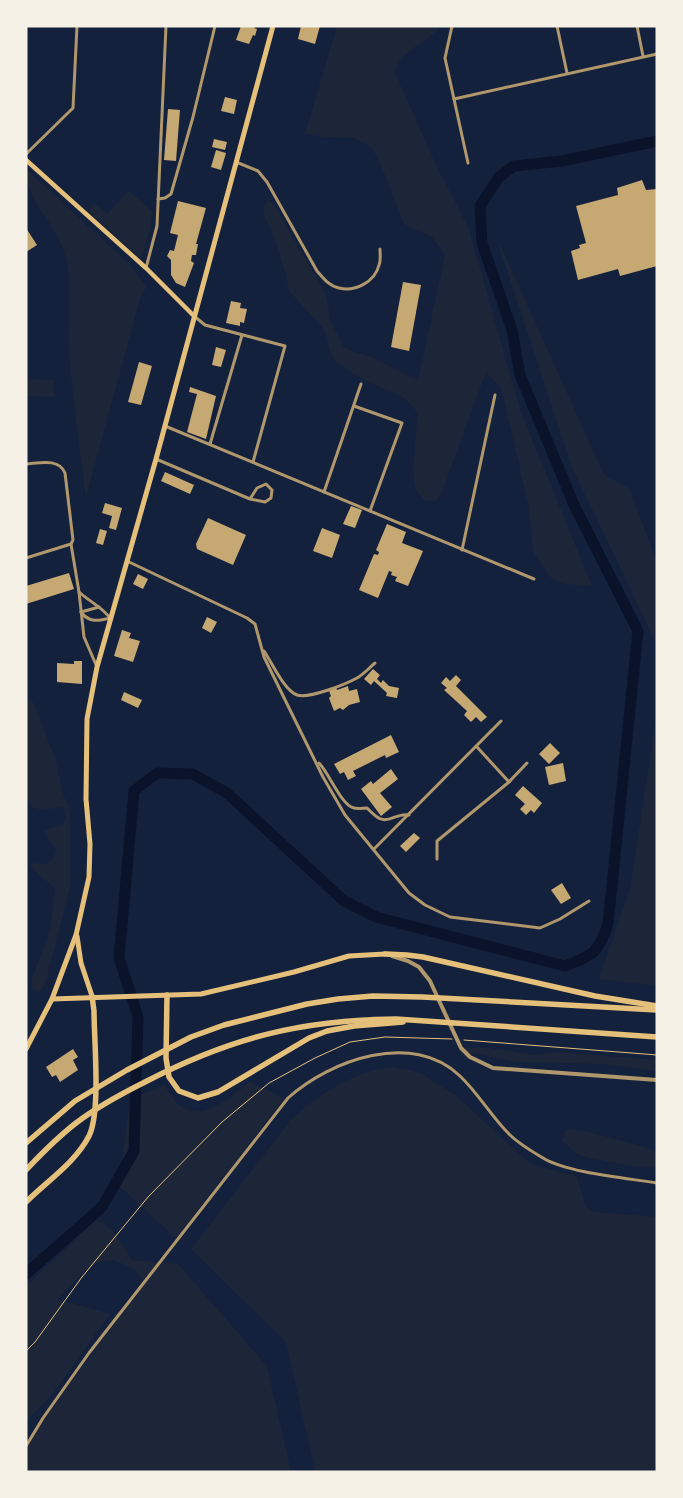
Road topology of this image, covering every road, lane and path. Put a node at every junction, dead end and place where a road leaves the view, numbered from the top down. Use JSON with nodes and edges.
{"nodes":[{"id":1,"x":77,"y":26,"type":"edge"},
{"id":2,"x":166,"y":26,"type":"edge"},
{"id":3,"x":215,"y":26,"type":"edge"},
{"id":4,"x":273,"y":26,"type":"edge"},
{"id":5,"x":452,"y":26,"type":"edge"},
{"id":6,"x":557,"y":26,"type":"edge"},
{"id":7,"x":637,"y":26,"type":"edge"},
{"id":8,"x":657,"y":54,"type":"edge"},
{"id":9,"x":643,"y":56,"type":"junction"},
{"id":10,"x":567,"y":73,"type":"junction"},
{"id":11,"x":454,"y":99,"type":"junction"},
{"id":12,"x":26,"y":154,"type":"edge"},
{"id":13,"x":26,"y":160,"type":"edge"},
{"id":14,"x":235,"y":162,"type":"junction"},
{"id":15,"x":468,"y":163,"type":"dead end"},
{"id":16,"x":29,"y":165,"type":"edge"},
{"id":17,"x":158,"y":199,"type":"junction"},
{"id":18,"x":380,"y":250,"type":"dead end"},
{"id":19,"x":146,"y":268,"type":"junction"},
{"id":20,"x":194,"y":316,"type":"junction"},
{"id":21,"x":242,"y":335,"type":"junction"},
{"id":22,"x":361,"y":384,"type":"dead end"},
{"id":23,"x":495,"y":395,"type":"dead end"},
{"id":24,"x":354,"y":406,"type":"junction"},
{"id":25,"x":164,"y":426,"type":"junction"},
{"id":26,"x":210,"y":444,"type":"junction"},
{"id":27,"x":156,"y":459,"type":"junction"},
{"id":28,"x":253,"y":462,"type":"junction"},
{"id":29,"x":26,"y":464,"type":"edge"},
{"id":30,"x":324,"y":492,"type":"junction"},
{"id":31,"x":250,"y":499,"type":"junction"},
{"id":32,"x":370,"y":511,"type":"junction"},
{"id":33,"x":71,"y":544,"type":"junction"},
{"id":34,"x":462,"y":550,"type":"junction"},
{"id":35,"x":26,"y":558,"type":"edge"},
{"id":36,"x":126,"y":561,"type":"junction"},
{"id":37,"x":534,"y":579,"type":"dead end"},
{"id":38,"x":79,"y":592,"type":"junction"},
{"id":39,"x":99,"y":606,"type":"junction"},
{"id":40,"x":81,"y":612,"type":"junction"},
{"id":41,"x":110,"y":618,"type":"junction"},
{"id":42,"x":261,"y":646,"type":"junction"},
{"id":43,"x":375,"y":663,"type":"dead end"},
{"id":44,"x":97,"y":667,"type":"junction"},
{"id":45,"x":501,"y":722,"type":"dead end"},
{"id":46,"x":477,"y":747,"type":"junction"},
{"id":47,"x":316,"y":761,"type":"junction"},
{"id":48,"x":527,"y":763,"type":"dead end"},
{"id":49,"x":509,"y":782,"type":"junction"},
{"id":50,"x":410,"y":815,"type":"junction"},
{"id":51,"x":374,"y":849,"type":"junction"},
{"id":52,"x":437,"y":859,"type":"dead end"},
{"id":53,"x":589,"y":901,"type":"dead end"},
{"id":54,"x":76,"y":935,"type":"junction"},
{"id":55,"x":386,"y":954,"type":"junction"},
{"id":56,"x":168,"y":995,"type":"junction"},
{"id":57,"x":92,"y":996,"type":"junction"},
{"id":58,"x":52,"y":999,"type":"junction"},
{"id":59,"x":657,"y":1006,"type":"edge"},
{"id":60,"x":657,"y":1010,"type":"edge"},
{"id":61,"x":417,"y":1021,"type":"junction"},
{"id":62,"x":657,"y":1037,"type":"edge"},
{"id":63,"x":453,"y":1039,"type":"dead end"},
{"id":64,"x":463,"y":1040,"type":"dead end"},
{"id":65,"x":26,"y":1049,"type":"edge"},
{"id":66,"x":657,"y":1055,"type":"edge"},
{"id":67,"x":657,"y":1080,"type":"edge"},
{"id":68,"x":26,"y":1143,"type":"edge"},
{"id":69,"x":26,"y":1170,"type":"edge"},
{"id":70,"x":657,"y":1183,"type":"edge"},
{"id":71,"x":26,"y":1202,"type":"edge"},
{"id":72,"x":26,"y":1352,"type":"edge"},
{"id":73,"x":26,"y":1446,"type":"edge"}],
"edges":[{"from":1,"to":12,"type":"street"},
{"from":2,"to":17,"type":"street"},
{"from":3,"to":17,"type":"street"},
{"from":4,"to":14,"type":"main road"},
{"from":5,"to":11,"type":"street"},
{"from":6,"to":10,"type":"street"},
{"from":7,"to":9,"type":"street"},
{"from":8,"to":9,"type":"street"},
{"from":9,"to":10,"type":"street"},
{"from":10,"to":11,"type":"street"},
{"from":11,"to":15,"type":"street"},
{"from":13,"to":16,"type":"main road"},
{"from":14,"to":18,"type":"street"},
{"from":14,"to":20,"type":"main road"},
{"from":16,"to":19,"type":"main road"},
{"from":17,"to":19,"type":"street"},
{"from":19,"to":20,"type":"main road"},
{"from":20,"to":21,"type":"street"},
{"from":20,"to":25,"type":"main road"},
{"from":21,"to":26,"type":"street"},
{"from":21,"to":28,"type":"street"},
{"from":22,"to":24,"type":"street"},
{"from":23,"to":34,"type":"street"},
{"from":24,"to":30,"type":"street"},
{"from":24,"to":32,"type":"street"},
{"from":25,"to":26,"type":"street"},
{"from":25,"to":27,"type":"main road"},
{"from":26,"to":28,"type":"street"},
{"from":27,"to":31,"type":"street"},
{"from":27,"to":36,"type":"main road"},
{"from":28,"to":30,"type":"street"},
{"from":29,"to":33,"type":"street"},
{"from":30,"to":32,"type":"street"},
{"from":31,"to":31,"type":"street"},
{"from":32,"to":34,"type":"street"},
{"from":33,"to":35,"type":"street"},
{"from":33,"to":38,"type":"street"},
{"from":34,"to":37,"type":"street"},
{"from":36,"to":41,"type":"main road"},
{"from":36,"to":42,"type":"street"},
{"from":38,"to":39,"type":"street"},
{"from":38,"to":40,"type":"street"},
{"from":39,"to":40,"type":"street"},
{"from":39,"to":41,"type":"street"},
{"from":40,"to":41,"type":"street"},
{"from":40,"to":44,"type":"street"},
{"from":41,"to":44,"type":"main road"},
{"from":42,"to":43,"type":"street"},
{"from":42,"to":47,"type":"street"},
{"from":44,"to":54,"type":"main road"},
{"from":45,"to":46,"type":"street"},
{"from":46,"to":49,"type":"street"},
{"from":46,"to":50,"type":"street"},
{"from":47,"to":50,"type":"street"},
{"from":47,"to":51,"type":"street"},
{"from":48,"to":49,"type":"street"},
{"from":49,"to":52,"type":"street"},
{"from":50,"to":51,"type":"street"},
{"from":51,"to":53,"type":"street"},
{"from":54,"to":57,"type":"main road"},
{"from":54,"to":58,"type":"main road"},
{"from":55,"to":56,"type":"main road"},
{"from":55,"to":59,"type":"highway"},
{"from":55,"to":67,"type":"street"},
{"from":56,"to":57,"type":"main road"},
{"from":56,"to":61,"type":"highway"},
{"from":57,"to":58,"type":"main road"},
{"from":57,"to":71,"type":"highway"},
{"from":58,"to":65,"type":"main road"},
{"from":60,"to":68,"type":"highway"},
{"from":61,"to":62,"type":"highway"},
{"from":61,"to":69,"type":"highway"},
{"from":63,"to":72,"type":"path"},
{"from":64,"to":66,"type":"path"},
{"from":70,"to":73,"type":"street"}]}
